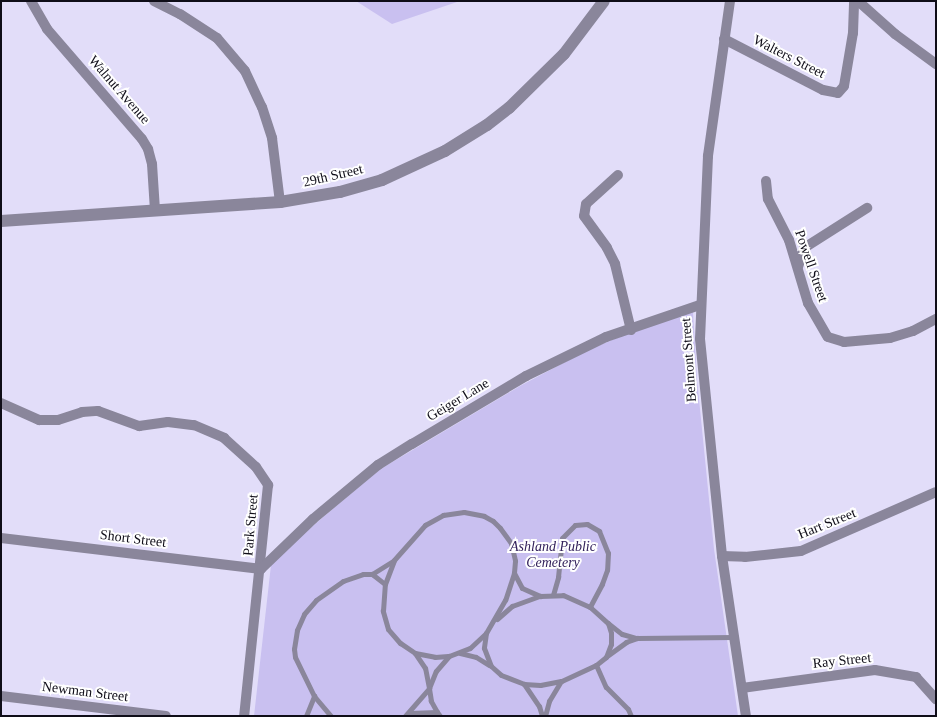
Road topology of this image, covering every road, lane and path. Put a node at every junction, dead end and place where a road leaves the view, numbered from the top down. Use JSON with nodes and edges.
{"nodes":[{"id":1,"x":31,"y":1,"type":"edge"},
{"id":2,"x":154,"y":1,"type":"edge"},
{"id":3,"x":604,"y":1,"type":"edge"},
{"id":4,"x":730,"y":1,"type":"edge"},
{"id":5,"x":854,"y":1,"type":"edge"},
{"id":6,"x":858,"y":1,"type":"edge"},
{"id":7,"x":724,"y":39,"type":"junction"},
{"id":8,"x":936,"y":64,"type":"edge"},
{"id":9,"x":618,"y":175,"type":"dead end"},
{"id":10,"x":766,"y":181,"type":"dead end"},
{"id":11,"x":280,"y":202,"type":"junction"},
{"id":12,"x":867,"y":208,"type":"dead end"},
{"id":13,"x":155,"y":210,"type":"junction"},
{"id":14,"x":1,"y":221,"type":"edge"},
{"id":15,"x":798,"y":267,"type":"junction"},
{"id":16,"x":700,"y":305,"type":"junction"},
{"id":17,"x":936,"y":319,"type":"edge"},
{"id":18,"x":631,"y":330,"type":"junction"},
{"id":19,"x":1,"y":403,"type":"edge"},
{"id":20,"x":936,"y":492,"type":"edge"},
{"id":21,"x":1,"y":538,"type":"edge"},
{"id":22,"x":722,"y":556,"type":"junction"},
{"id":23,"x":394,"y":560,"type":"junction"},
{"id":24,"x":261,"y":569,"type":"junction"},
{"id":25,"x":514,"y":573,"type":"junction"},
{"id":26,"x":372,"y":574,"type":"junction"},
{"id":27,"x":384,"y":584,"type":"junction"},
{"id":28,"x":552,"y":595,"type":"junction"},
{"id":29,"x":540,"y":596,"type":"junction"},
{"id":30,"x":590,"y":607,"type":"junction"},
{"id":31,"x":494,"y":623,"type":"junction"},
{"id":32,"x":608,"y":623,"type":"junction"},
{"id":33,"x":486,"y":633,"type":"junction"},
{"id":34,"x":734,"y":637,"type":"junction"},
{"id":35,"x":637,"y":638,"type":"junction"},
{"id":36,"x":460,"y":652,"type":"junction"},
{"id":37,"x":415,"y":653,"type":"junction"},
{"id":38,"x":449,"y":656,"type":"junction"},
{"id":39,"x":606,"y":657,"type":"junction"},
{"id":40,"x":491,"y":666,"type":"junction"},
{"id":41,"x":596,"y":666,"type":"junction"},
{"id":42,"x":561,"y":681,"type":"junction"},
{"id":43,"x":524,"y":684,"type":"junction"},
{"id":44,"x":429,"y":688,"type":"junction"},
{"id":45,"x":742,"y":688,"type":"junction"},
{"id":46,"x":1,"y":696,"type":"edge"},
{"id":47,"x":314,"y":696,"type":"junction"},
{"id":48,"x":936,"y":699,"type":"edge"},
{"id":49,"x":438,"y":714,"type":"edge"},
{"id":50,"x":407,"y":715,"type":"edge"},
{"id":51,"x":166,"y":716,"type":"edge"},
{"id":52,"x":244,"y":716,"type":"edge"},
{"id":53,"x":306,"y":716,"type":"edge"},
{"id":54,"x":331,"y":716,"type":"edge"},
{"id":55,"x":544,"y":716,"type":"edge"},
{"id":56,"x":631,"y":716,"type":"edge"},
{"id":57,"x":746,"y":716,"type":"edge"}],
"edges":[{"from":1,"to":13,"type":"street","name":"Walnut Avenue"},
{"from":2,"to":11,"type":"street"},
{"from":3,"to":11,"type":"street","name":"29th Street"},
{"from":4,"to":7,"type":"street","name":"Belmont Street"},
{"from":5,"to":7,"type":"street","name":"Walters Street"},
{"from":6,"to":8,"type":"street"},
{"from":7,"to":16,"type":"street","name":"Belmont Street"},
{"from":9,"to":18,"type":"street"},
{"from":10,"to":15,"type":"street","name":"Powell Street"},
{"from":11,"to":13,"type":"street","name":"29th Street"},
{"from":12,"to":15,"type":"street"},
{"from":13,"to":14,"type":"street","name":"29th Street"},
{"from":15,"to":17,"type":"street","name":"Powell Street"},
{"from":16,"to":18,"type":"street","name":"Geiger Lane"},
{"from":16,"to":22,"type":"street","name":"Belmont Street"},
{"from":18,"to":24,"type":"street","name":"Geiger Lane"},
{"from":19,"to":24,"type":"street","name":"Park Street"},
{"from":20,"to":22,"type":"street","name":"Hart Street"},
{"from":21,"to":24,"type":"street","name":"Short Street"},
{"from":22,"to":34,"type":"street","name":"Belmont Street"},
{"from":23,"to":25,"type":"lane"},
{"from":23,"to":26,"type":"lane"},
{"from":23,"to":27,"type":"lane"},
{"from":24,"to":52,"type":"street","name":"Park Street"},
{"from":25,"to":29,"type":"lane"},
{"from":25,"to":31,"type":"lane"},
{"from":26,"to":27,"type":"lane"},
{"from":26,"to":47,"type":"lane"},
{"from":27,"to":37,"type":"lane"},
{"from":28,"to":29,"type":"lane"},
{"from":28,"to":30,"type":"lane"},
{"from":28,"to":30,"type":"lane"},
{"from":29,"to":31,"type":"lane"},
{"from":30,"to":32,"type":"lane"},
{"from":31,"to":33,"type":"lane"},
{"from":32,"to":35,"type":"lane"},
{"from":32,"to":39,"type":"lane"},
{"from":33,"to":36,"type":"lane"},
{"from":33,"to":40,"type":"lane"},
{"from":34,"to":35,"type":"lane"},
{"from":34,"to":45,"type":"street","name":"Belmont Street"},
{"from":35,"to":39,"type":"lane"},
{"from":36,"to":38,"type":"lane"},
{"from":36,"to":40,"type":"lane"},
{"from":37,"to":38,"type":"lane"},
{"from":37,"to":44,"type":"lane"},
{"from":38,"to":44,"type":"lane"},
{"from":39,"to":41,"type":"lane"},
{"from":40,"to":43,"type":"lane"},
{"from":41,"to":42,"type":"lane"},
{"from":41,"to":56,"type":"lane"},
{"from":42,"to":43,"type":"lane"},
{"from":42,"to":55,"type":"lane"},
{"from":43,"to":55,"type":"lane"},
{"from":44,"to":49,"type":"lane"},
{"from":44,"to":50,"type":"lane"},
{"from":45,"to":48,"type":"street","name":"Ray Street"},
{"from":45,"to":57,"type":"street","name":"Belmont Street"},
{"from":46,"to":51,"type":"street","name":"Newman Street"},
{"from":47,"to":53,"type":"lane"},
{"from":47,"to":54,"type":"lane"},
{"from":49,"to":50,"type":"lane"}]}
